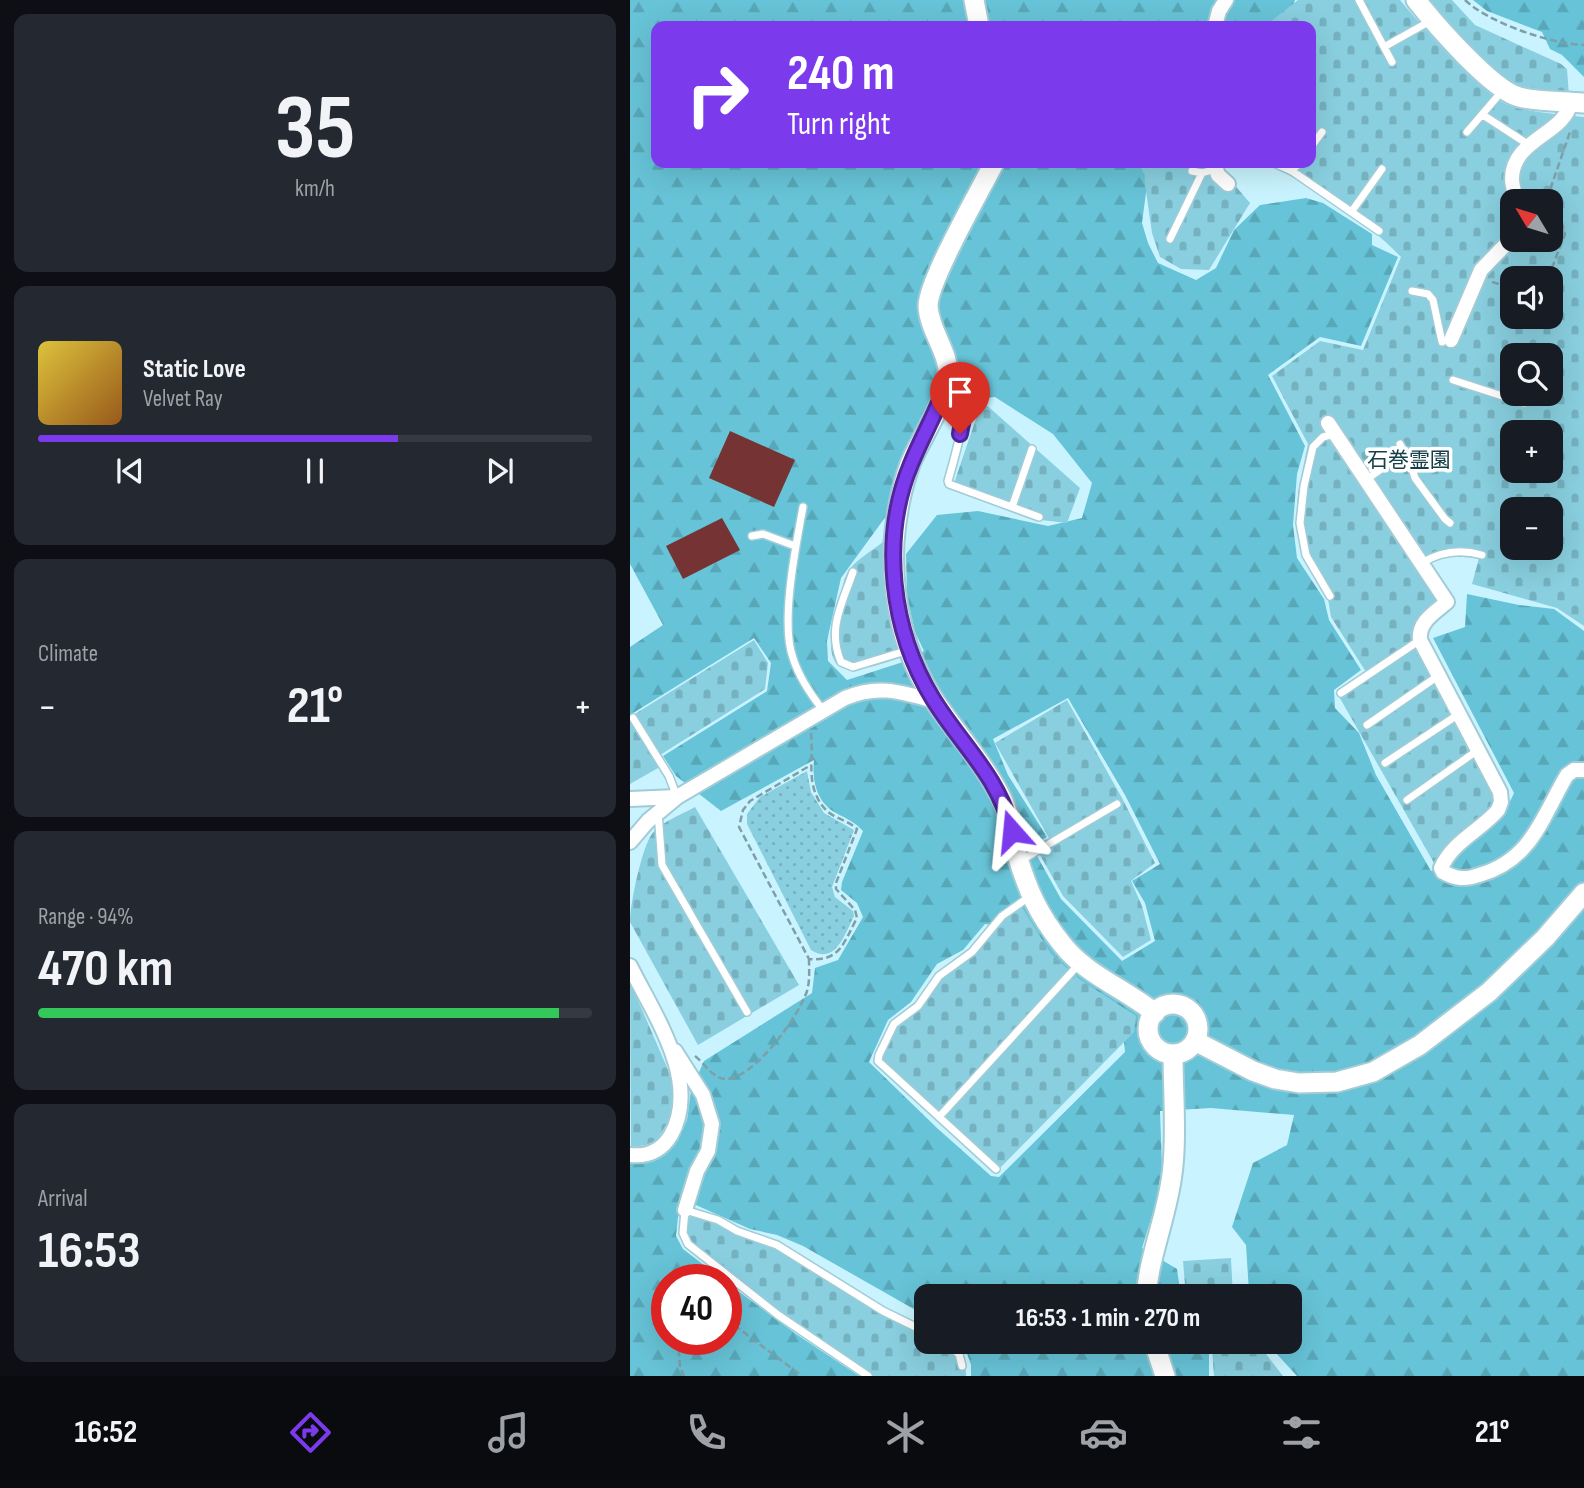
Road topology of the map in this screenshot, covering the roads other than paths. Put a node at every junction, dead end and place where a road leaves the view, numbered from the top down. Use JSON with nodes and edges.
{"nodes":[{"id":1,"x":974,"y":0,"type":"edge"},
{"id":2,"x":1226,"y":0,"type":"edge"},
{"id":3,"x":1359,"y":0,"type":"edge"},
{"id":4,"x":1416,"y":0,"type":"edge"},
{"id":5,"x":1432,"y":20,"type":"junction"},
{"id":6,"x":978,"y":21,"type":"edge"},
{"id":7,"x":1216,"y":21,"type":"edge"},
{"id":8,"x":1384,"y":47,"type":"junction"},
{"id":9,"x":1392,"y":62,"type":"dead end"},
{"id":10,"x":1504,"y":89,"type":"junction"},
{"id":11,"x":1574,"y":107,"type":"edge"},
{"id":12,"x":1483,"y":115,"type":"junction"},
{"id":13,"x":1322,"y":132,"type":"dead end"},
{"id":14,"x":1467,"y":132,"type":"dead end"},
{"id":15,"x":1316,"y":140,"type":"edge"},
{"id":16,"x":1529,"y":145,"type":"junction"},
{"id":17,"x":992,"y":168,"type":"edge"},
{"id":18,"x":1210,"y":168,"type":"edge"},
{"id":19,"x":1285,"y":168,"type":"edge"},
{"id":20,"x":1295,"y":168,"type":"edge"},
{"id":21,"x":1382,"y":169,"type":"dead end"},
{"id":22,"x":1192,"y":171,"type":"dead end"},
{"id":23,"x":1292,"y":171,"type":"junction"},
{"id":24,"x":1228,"y":184,"type":"dead end"},
{"id":25,"x":1514,"y":189,"type":"edge"},
{"id":26,"x":1352,"y":211,"type":"junction"},
{"id":27,"x":1379,"y":231,"type":"dead end"},
{"id":28,"x":1170,"y":239,"type":"dead end"},
{"id":29,"x":1500,"y":250,"type":"edge"},
{"id":30,"x":1412,"y":291,"type":"dead end"},
{"id":31,"x":1446,"y":341,"type":"joint"},
{"id":32,"x":949,"y":376,"type":"junction"},
{"id":33,"x":1453,"y":380,"type":"dead end"},
{"id":34,"x":1500,"y":395,"type":"edge"},
{"id":35,"x":1331,"y":428,"type":"joint"},
{"id":36,"x":1400,"y":444,"type":"dead end"},
{"id":37,"x":1032,"y":449,"type":"dead end"},
{"id":38,"x":1405,"y":452,"type":"junction"},
{"id":39,"x":1366,"y":480,"type":"junction"},
{"id":40,"x":803,"y":507,"type":"dead end"},
{"id":41,"x":1012,"y":507,"type":"junction"},
{"id":42,"x":1039,"y":517,"type":"dead end"},
{"id":43,"x":1450,"y":523,"type":"dead end"},
{"id":44,"x":752,"y":536,"type":"dead end"},
{"id":45,"x":795,"y":546,"type":"junction"},
{"id":46,"x":1482,"y":555,"type":"dead end"},
{"id":47,"x":1421,"y":563,"type":"junction"},
{"id":48,"x":853,"y":572,"type":"dead end"},
{"id":49,"x":1330,"y":596,"type":"dead end"},
{"id":50,"x":1420,"y":640,"type":"junction"},
{"id":51,"x":909,"y":650,"type":"junction"},
{"id":52,"x":1439,"y":676,"type":"junction"},
{"id":53,"x":1341,"y":693,"type":"dead end"},
{"id":54,"x":934,"y":701,"type":"junction"},
{"id":55,"x":823,"y":711,"type":"junction"},
{"id":56,"x":1459,"y":714,"type":"junction"},
{"id":57,"x":633,"y":718,"type":"dead end"},
{"id":58,"x":1367,"y":725,"type":"dead end"},
{"id":59,"x":1478,"y":750,"type":"junction"},
{"id":60,"x":1385,"y":763,"type":"dead end"},
{"id":61,"x":1584,"y":770,"type":"edge"},
{"id":62,"x":677,"y":797,"type":"junction"},
{"id":63,"x":630,"y":799,"type":"edge"},
{"id":64,"x":1407,"y":800,"type":"dead end"},
{"id":65,"x":1117,"y":804,"type":"dead end"},
{"id":66,"x":658,"y":811,"type":"junction"},
{"id":67,"x":631,"y":837,"type":"edge"},
{"id":68,"x":1020,"y":862,"type":"junction"},
{"id":69,"x":1584,"y":893,"type":"edge"},
{"id":70,"x":1030,"y":897,"type":"junction"},
{"id":71,"x":1080,"y":963,"type":"junction"},
{"id":72,"x":630,"y":966,"type":"edge"},
{"id":73,"x":747,"y":1012,"type":"dead end"},
{"id":74,"x":1155,"y":1013,"type":"junction"},
{"id":75,"x":1195,"y":1041,"type":"junction"},
{"id":76,"x":672,"y":1047,"type":"junction"},
{"id":77,"x":1173,"y":1054,"type":"junction"},
{"id":78,"x":939,"y":1117,"type":"junction"},
{"id":79,"x":630,"y":1155,"type":"edge"},
{"id":80,"x":996,"y":1169,"type":"dead end"},
{"id":81,"x":685,"y":1210,"type":"junction"},
{"id":82,"x":1147,"y":1284,"type":"edge"},
{"id":83,"x":914,"y":1326,"type":"edge"},
{"id":84,"x":959,"y":1354,"type":"edge"},
{"id":85,"x":1158,"y":1354,"type":"edge"},
{"id":86,"x":962,"y":1366,"type":"dead end"},
{"id":87,"x":868,"y":1376,"type":"edge"},
{"id":88,"x":1165,"y":1376,"type":"edge"}],
"edges":[{"from":1,"to":6,"type":"street"},
{"from":2,"to":7,"type":"street"},
{"from":3,"to":8,"type":"lane"},
{"from":4,"to":5,"type":"street"},
{"from":5,"to":8,"type":"lane"},
{"from":5,"to":10,"type":"street"},
{"from":8,"to":9,"type":"lane"},
{"from":10,"to":11,"type":"street"},
{"from":10,"to":12,"type":"lane"},
{"from":11,"to":16,"type":"street"},
{"from":12,"to":14,"type":"lane"},
{"from":12,"to":16,"type":"lane"},
{"from":13,"to":15,"type":"lane"},
{"from":16,"to":25,"type":"street"},
{"from":17,"to":32,"type":"street"},
{"from":18,"to":22,"type":"lane"},
{"from":18,"to":24,"type":"street"},
{"from":18,"to":28,"type":"lane"},
{"from":19,"to":23,"type":"lane"},
{"from":20,"to":23,"type":"lane"},
{"from":21,"to":26,"type":"lane"},
{"from":23,"to":26,"type":"lane"},
{"from":26,"to":27,"type":"lane"},
{"from":29,"to":31,"type":"street"},
{"from":30,"to":31,"type":"lane"},
{"from":32,"to":41,"type":"lane"},
{"from":32,"to":51,"type":"street"},
{"from":33,"to":34,"type":"lane"},
{"from":35,"to":39,"type":"street"},
{"from":35,"to":49,"type":"lane"},
{"from":36,"to":38,"type":"lane"},
{"from":37,"to":41,"type":"lane"},
{"from":38,"to":39,"type":"lane"},
{"from":38,"to":43,"type":"lane"},
{"from":39,"to":47,"type":"street"},
{"from":40,"to":45,"type":"lane"},
{"from":41,"to":42,"type":"lane"},
{"from":44,"to":45,"type":"lane"},
{"from":45,"to":55,"type":"lane"},
{"from":46,"to":47,"type":"lane"},
{"from":47,"to":50,"type":"street"},
{"from":48,"to":51,"type":"lane"},
{"from":50,"to":52,"type":"street"},
{"from":50,"to":53,"type":"lane"},
{"from":51,"to":54,"type":"street"},
{"from":52,"to":56,"type":"street"},
{"from":52,"to":58,"type":"lane"},
{"from":54,"to":55,"type":"street"},
{"from":54,"to":68,"type":"street"},
{"from":55,"to":62,"type":"street"},
{"from":56,"to":59,"type":"street"},
{"from":56,"to":60,"type":"lane"},
{"from":57,"to":62,"type":"lane"},
{"from":59,"to":61,"type":"street"},
{"from":59,"to":64,"type":"lane"},
{"from":62,"to":63,"type":"street"},
{"from":62,"to":66,"type":"street"},
{"from":65,"to":68,"type":"lane"},
{"from":66,"to":67,"type":"street"},
{"from":66,"to":73,"type":"lane"},
{"from":68,"to":70,"type":"street"},
{"from":69,"to":75,"type":"street"},
{"from":70,"to":71,"type":"street"},
{"from":70,"to":78,"type":"lane"},
{"from":71,"to":74,"type":"street"},
{"from":71,"to":78,"type":"lane"},
{"from":72,"to":76,"type":"street"},
{"from":74,"to":75,"type":"street"},
{"from":74,"to":77,"type":"street"},
{"from":75,"to":77,"type":"street"},
{"from":76,"to":79,"type":"street"},
{"from":76,"to":81,"type":"street"},
{"from":77,"to":82,"type":"street"},
{"from":78,"to":80,"type":"lane"},
{"from":81,"to":83,"type":"lane"},
{"from":81,"to":87,"type":"lane"},
{"from":84,"to":86,"type":"lane"},
{"from":85,"to":88,"type":"street"}]}
